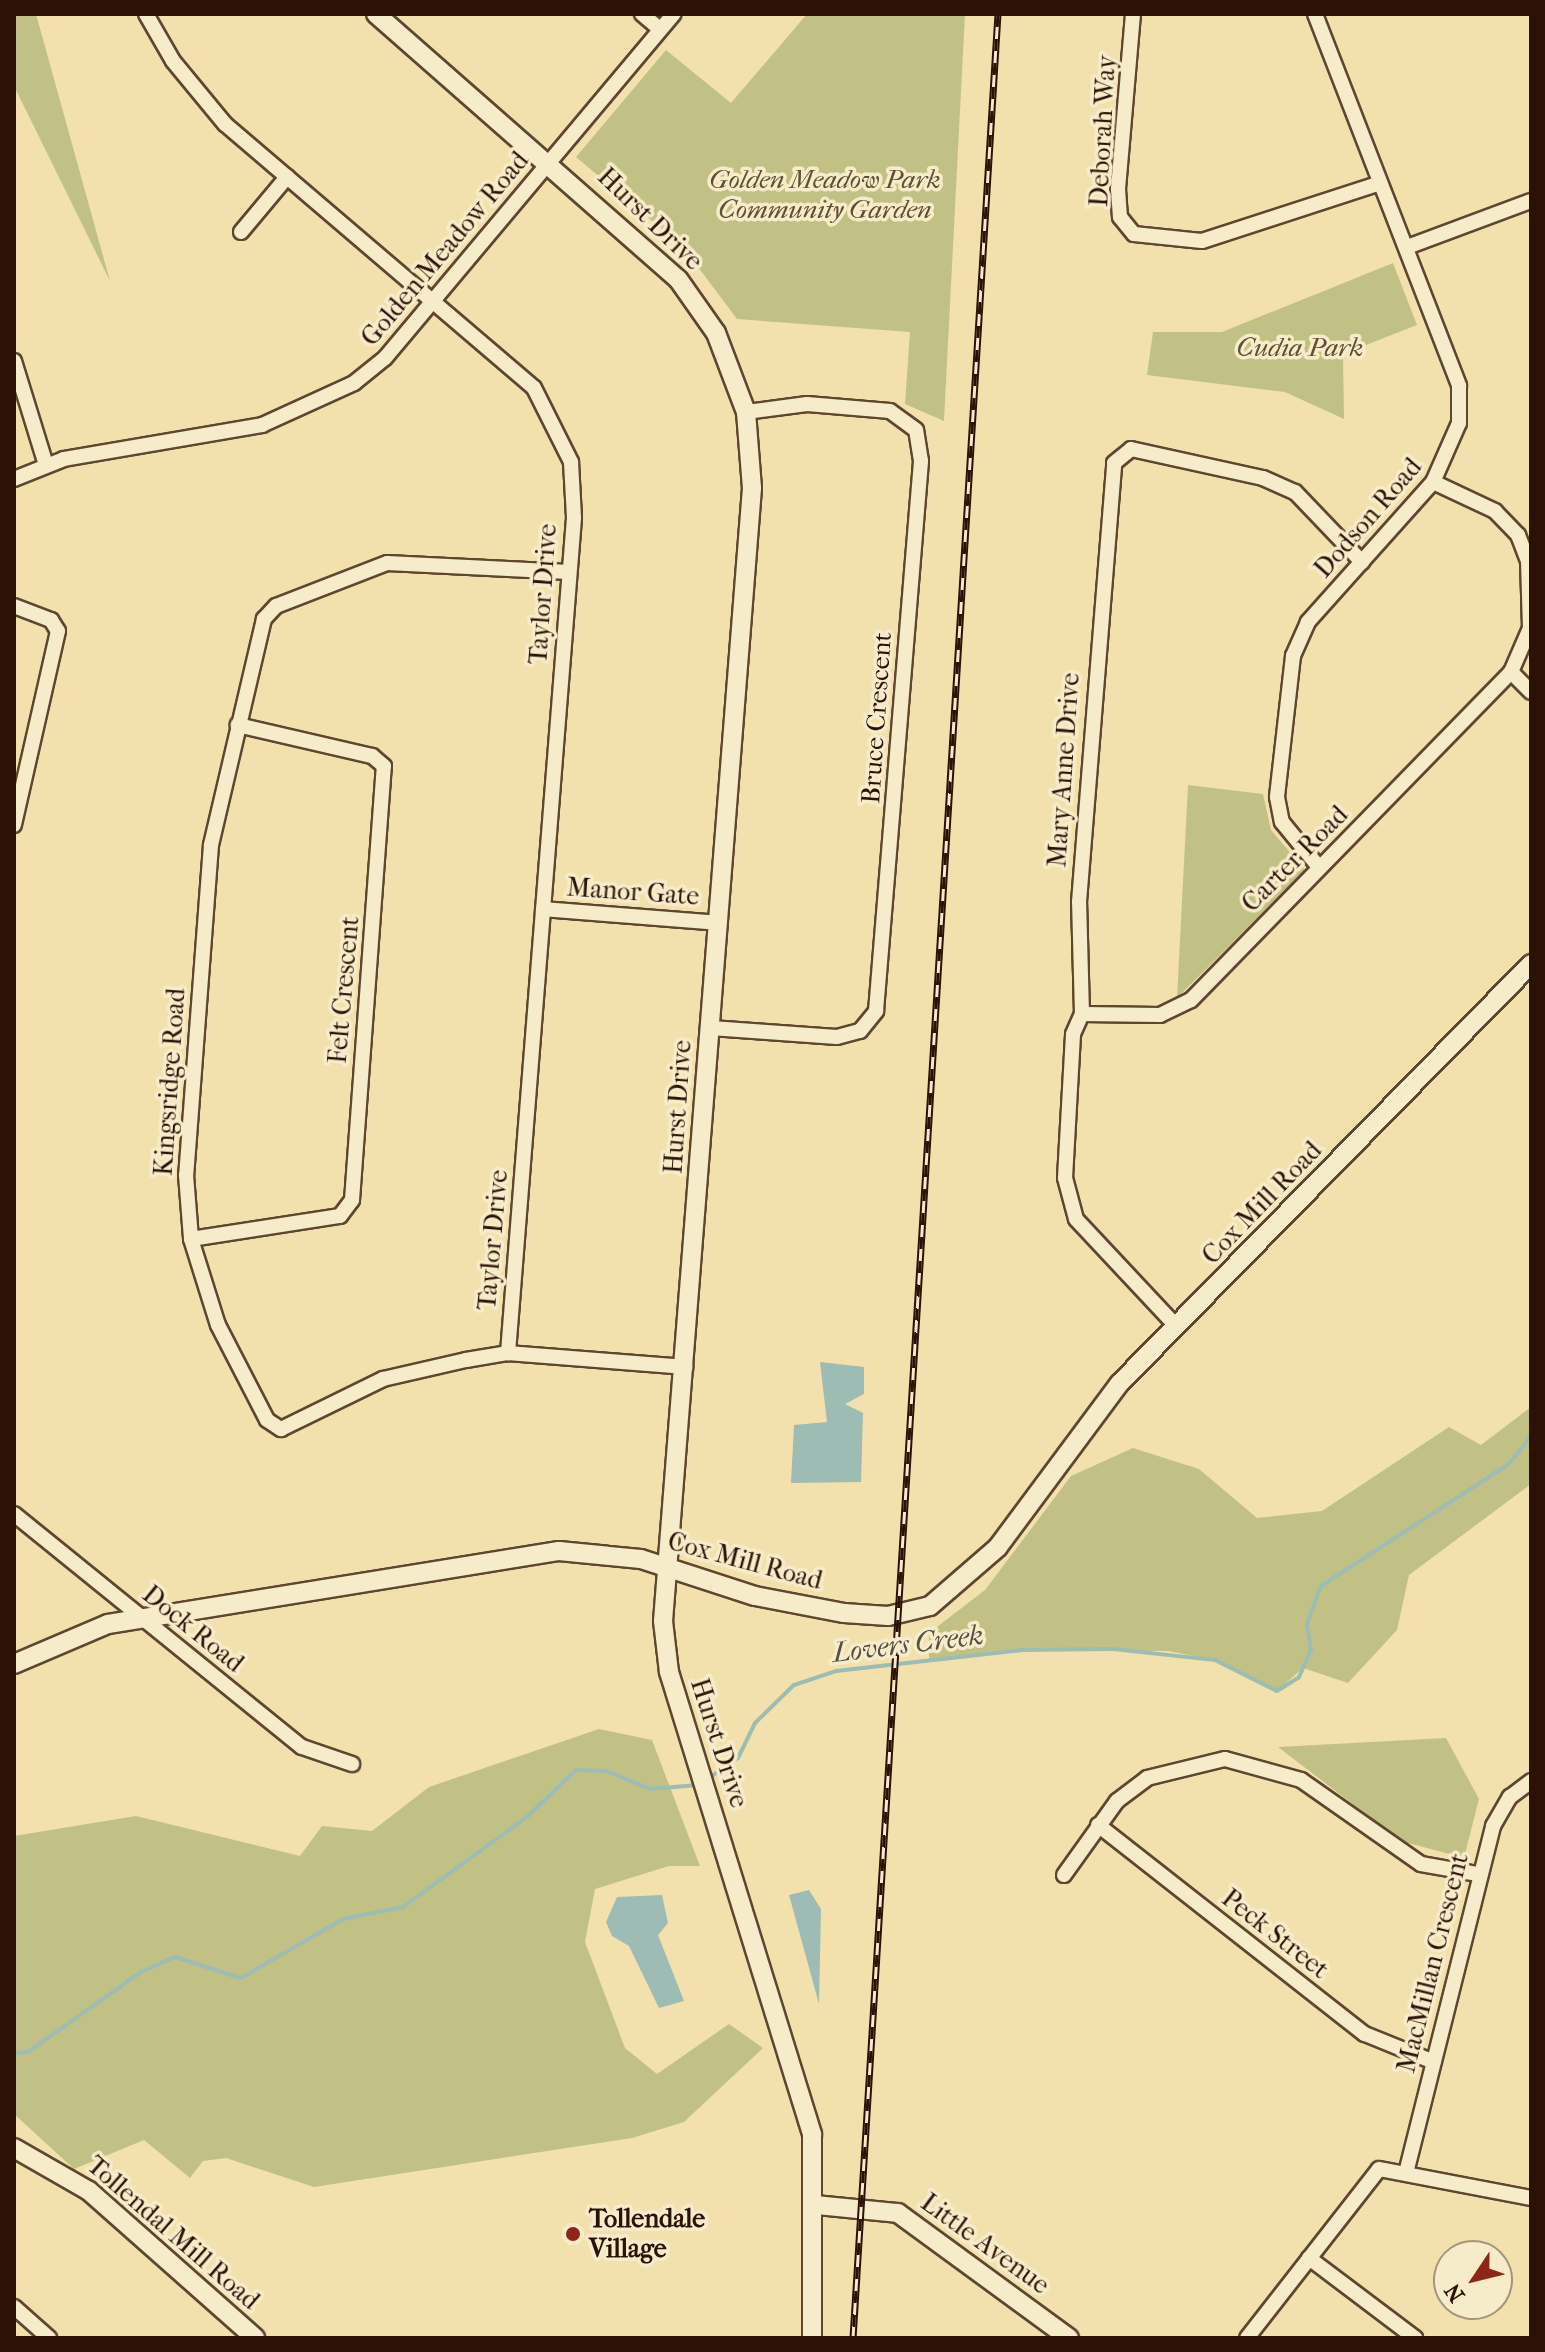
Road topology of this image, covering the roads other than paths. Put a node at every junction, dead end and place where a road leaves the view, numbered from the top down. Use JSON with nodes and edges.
{"nodes":[{"id":1,"x":146,"y":14,"type":"edge"},
{"id":2,"x":376,"y":14,"type":"edge"},
{"id":3,"x":642,"y":14,"type":"edge"},
{"id":4,"x":674,"y":14,"type":"edge"},
{"id":5,"x":1133,"y":14,"type":"edge"},
{"id":6,"x":1315,"y":14,"type":"edge"},
{"id":7,"x":660,"y":29,"type":"junction"},
{"id":8,"x":550,"y":163,"type":"junction"},
{"id":9,"x":287,"y":177,"type":"junction"},
{"id":10,"x":1377,"y":184,"type":"junction"},
{"id":11,"x":1531,"y":201,"type":"edge"},
{"id":12,"x":241,"y":232,"type":"dead end"},
{"id":13,"x":1407,"y":247,"type":"junction"},
{"id":14,"x":433,"y":301,"type":"junction"},
{"id":15,"x":14,"y":361,"type":"edge"},
{"id":16,"x":746,"y":412,"type":"junction"},
{"id":17,"x":46,"y":465,"type":"junction"},
{"id":18,"x":14,"y":479,"type":"edge"},
{"id":19,"x":1433,"y":482,"type":"junction"},
{"id":20,"x":1362,"y":562,"type":"junction"},
{"id":21,"x":569,"y":572,"type":"junction"},
{"id":22,"x":14,"y":606,"type":"edge"},
{"id":23,"x":1511,"y":672,"type":"junction"},
{"id":24,"x":1531,"y":692,"type":"edge"},
{"id":25,"x":238,"y":725,"type":"junction"},
{"id":26,"x":14,"y":825,"type":"edge"},
{"id":27,"x":1318,"y":866,"type":"junction"},
{"id":28,"x":543,"y":909,"type":"junction"},
{"id":29,"x":719,"y":923,"type":"junction"},
{"id":30,"x":1531,"y":964,"type":"edge"},
{"id":31,"x":1082,"y":1014,"type":"junction"},
{"id":32,"x":711,"y":1028,"type":"junction"},
{"id":33,"x":191,"y":1239,"type":"junction"},
{"id":34,"x":1177,"y":1327,"type":"junction"},
{"id":35,"x":508,"y":1353,"type":"junction"},
{"id":36,"x":685,"y":1367,"type":"junction"},
{"id":37,"x":14,"y":1514,"type":"edge"},
{"id":38,"x":665,"y":1567,"type":"junction"},
{"id":39,"x":144,"y":1621,"type":"junction"},
{"id":40,"x":14,"y":1664,"type":"edge"},
{"id":41,"x":352,"y":1764,"type":"dead end"},
{"id":42,"x":1531,"y":1781,"type":"edge"},
{"id":43,"x":1098,"y":1825,"type":"junction"},
{"id":44,"x":1478,"y":1874,"type":"junction"},
{"id":45,"x":1064,"y":1875,"type":"dead end"},
{"id":46,"x":1434,"y":2062,"type":"junction"},
{"id":47,"x":14,"y":2148,"type":"edge"},
{"id":48,"x":1407,"y":2169,"type":"junction"},
{"id":49,"x":1531,"y":2198,"type":"edge"},
{"id":50,"x":816,"y":2205,"type":"junction"},
{"id":51,"x":1309,"y":2258,"type":"junction"},
{"id":52,"x":14,"y":2307,"type":"edge"},
{"id":53,"x":49,"y":2338,"type":"edge"},
{"id":54,"x":255,"y":2338,"type":"edge"},
{"id":55,"x":812,"y":2338,"type":"edge"},
{"id":56,"x":1069,"y":2338,"type":"edge"},
{"id":57,"x":1247,"y":2338,"type":"edge"},
{"id":58,"x":1415,"y":2338,"type":"edge"}],
"edges":[{"from":1,"to":9,"type":"street","name":"Taylor Drive"},
{"from":2,"to":8,"type":"street","name":"Hurst Drive"},
{"from":3,"to":7,"type":"street"},
{"from":4,"to":7,"type":"street","name":"Golden Meadow Road"},
{"from":5,"to":10,"type":"street","name":"Deborah Way"},
{"from":6,"to":10,"type":"street","name":"Dodson Road"},
{"from":7,"to":8,"type":"street","name":"Golden Meadow Road"},
{"from":8,"to":14,"type":"street","name":"Golden Meadow Road"},
{"from":8,"to":16,"type":"street","name":"Hurst Drive"},
{"from":9,"to":12,"type":"street"},
{"from":9,"to":14,"type":"street","name":"Taylor Drive"},
{"from":10,"to":13,"type":"street","name":"Dodson Road"},
{"from":11,"to":13,"type":"street"},
{"from":13,"to":19,"type":"street","name":"Dodson Road"},
{"from":14,"to":17,"type":"street","name":"Golden Meadow Road"},
{"from":14,"to":21,"type":"street","name":"Taylor Drive"},
{"from":15,"to":17,"type":"street"},
{"from":16,"to":29,"type":"street","name":"Hurst Drive"},
{"from":16,"to":32,"type":"street","name":"Bruce Crescent"},
{"from":17,"to":18,"type":"street","name":"Golden Meadow Road"},
{"from":19,"to":20,"type":"street","name":"Dodson Road"},
{"from":19,"to":23,"type":"street"},
{"from":20,"to":27,"type":"street","name":"Dodson Road"},
{"from":20,"to":31,"type":"street","name":"Mary Anne Drive"},
{"from":21,"to":25,"type":"street","name":"Kingsridge Road"},
{"from":21,"to":28,"type":"street","name":"Taylor Drive"},
{"from":22,"to":26,"type":"street"},
{"from":23,"to":24,"type":"street"},
{"from":23,"to":27,"type":"street","name":"Carter Road"},
{"from":25,"to":33,"type":"street","name":"Kingsridge Road"},
{"from":25,"to":33,"type":"street","name":"Felt Crescent"},
{"from":27,"to":31,"type":"street","name":"Carter Road"},
{"from":28,"to":29,"type":"street","name":"Manor Gate"},
{"from":28,"to":35,"type":"street","name":"Taylor Drive"},
{"from":29,"to":32,"type":"street","name":"Hurst Drive"},
{"from":30,"to":34,"type":"street","name":"Cox Mill Road"},
{"from":31,"to":34,"type":"street","name":"Mary Anne Drive"},
{"from":32,"to":36,"type":"street","name":"Hurst Drive"},
{"from":33,"to":35,"type":"street","name":"Kingsridge Road"},
{"from":34,"to":38,"type":"street","name":"Cox Mill Road"},
{"from":35,"to":36,"type":"street","name":"Kingsridge Road"},
{"from":36,"to":38,"type":"street","name":"Hurst Drive"},
{"from":37,"to":39,"type":"street","name":"Dock Road"},
{"from":38,"to":39,"type":"street","name":"Cox Mill Road"},
{"from":38,"to":50,"type":"street","name":"Hurst Drive"},
{"from":39,"to":40,"type":"street","name":"Cox Mill Road"},
{"from":39,"to":41,"type":"street","name":"Dock Road"},
{"from":42,"to":44,"type":"street","name":"MacMillan Crescent"},
{"from":43,"to":44,"type":"street"},
{"from":43,"to":45,"type":"street"},
{"from":43,"to":46,"type":"street","name":"Peck Street"},
{"from":44,"to":46,"type":"street","name":"MacMillan Crescent"},
{"from":46,"to":48,"type":"street","name":"MacMillan Crescent"},
{"from":47,"to":54,"type":"street","name":"Tollendal Mill Road"},
{"from":48,"to":49,"type":"street"},
{"from":48,"to":51,"type":"street"},
{"from":50,"to":55,"type":"street","name":"Hurst Drive"},
{"from":50,"to":56,"type":"street","name":"Little Avenue"},
{"from":51,"to":57,"type":"street"},
{"from":51,"to":58,"type":"street"},
{"from":52,"to":53,"type":"street"}]}
